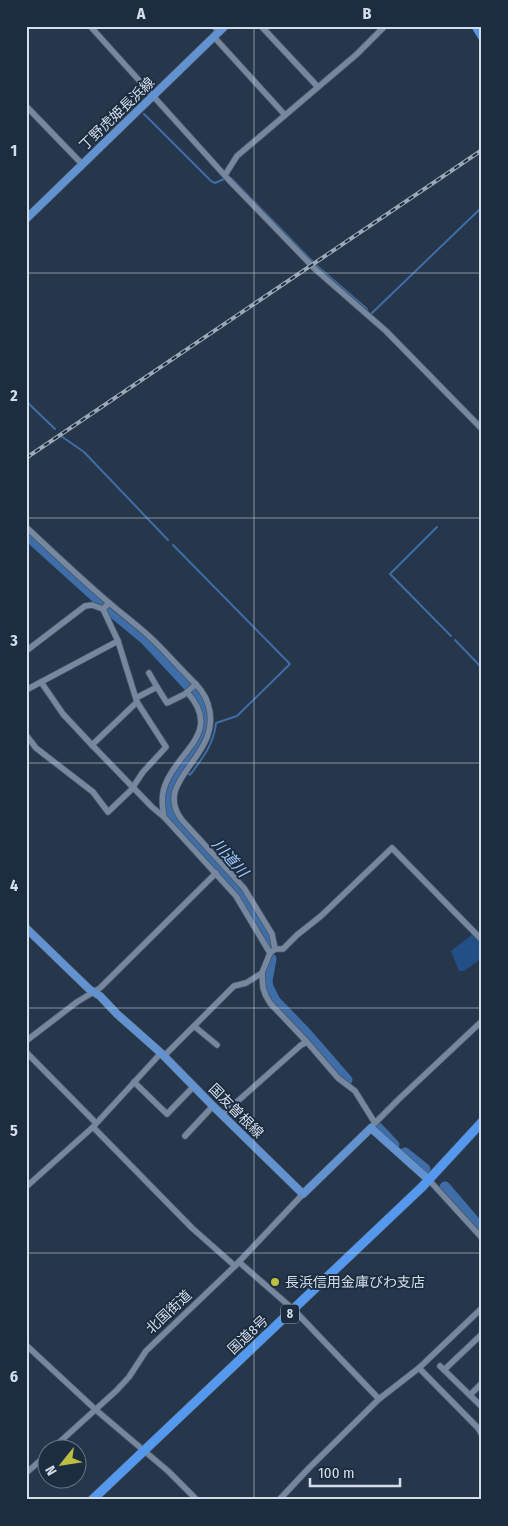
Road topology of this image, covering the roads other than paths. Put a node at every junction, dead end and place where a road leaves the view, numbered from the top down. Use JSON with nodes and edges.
{"nodes":[{"id":1,"x":90,"y":26,"type":"edge"},
{"id":2,"x":261,"y":26,"type":"edge"},
{"id":3,"x":385,"y":26,"type":"edge"},
{"id":4,"x":476,"y":26,"type":"edge"},
{"id":5,"x":218,"y":30,"type":"edge"},
{"id":6,"x":482,"y":36,"type":"edge"},
{"id":7,"x":318,"y":87,"type":"junction"},
{"id":8,"x":153,"y":96,"type":"junction"},
{"id":9,"x":26,"y":106,"type":"edge"},
{"id":10,"x":285,"y":115,"type":"junction"},
{"id":11,"x":82,"y":164,"type":"junction"},
{"id":12,"x":225,"y":176,"type":"junction"},
{"id":13,"x":26,"y":219,"type":"edge"},
{"id":14,"x":482,"y":429,"type":"edge"},
{"id":15,"x":26,"y":527,"type":"edge"},
{"id":16,"x":109,"y":603,"type":"junction"},
{"id":17,"x":103,"y":609,"type":"junction"},
{"id":18,"x":118,"y":640,"type":"junction"},
{"id":19,"x":26,"y":651,"type":"edge"},
{"id":20,"x":149,"y":672,"type":"dead end"},
{"id":21,"x":41,"y":682,"type":"junction"},
{"id":22,"x":157,"y":687,"type":"junction"},
{"id":23,"x":191,"y":689,"type":"junction"},
{"id":24,"x":26,"y":690,"type":"edge"},
{"id":25,"x":137,"y":700,"type":"junction"},
{"id":26,"x":26,"y":735,"type":"edge"},
{"id":27,"x":92,"y":745,"type":"junction"},
{"id":28,"x":133,"y":786,"type":"junction"},
{"id":29,"x":164,"y":817,"type":"junction"},
{"id":30,"x":216,"y":873,"type":"junction"},
{"id":31,"x":26,"y":928,"type":"edge"},
{"id":32,"x":482,"y":940,"type":"edge"},
{"id":33,"x":272,"y":951,"type":"junction"},
{"id":34,"x":262,"y":972,"type":"junction"},
{"id":35,"x":94,"y":992,"type":"junction"},
{"id":36,"x":482,"y":1021,"type":"edge"},
{"id":37,"x":194,"y":1026,"type":"junction"},
{"id":38,"x":26,"y":1040,"type":"edge"},
{"id":39,"x":307,"y":1042,"type":"junction"},
{"id":40,"x":217,"y":1045,"type":"dead end"},
{"id":41,"x":26,"y":1052,"type":"edge"},
{"id":42,"x":163,"y":1054,"type":"junction"},
{"id":43,"x":134,"y":1082,"type":"junction"},
{"id":44,"x":194,"y":1086,"type":"junction"},
{"id":45,"x":213,"y":1106,"type":"junction"},
{"id":46,"x":222,"y":1115,"type":"junction"},
{"id":47,"x":482,"y":1122,"type":"edge"},
{"id":48,"x":94,"y":1125,"type":"junction"},
{"id":49,"x":373,"y":1126,"type":"junction"},
{"id":50,"x":185,"y":1136,"type":"dead end"},
{"id":51,"x":429,"y":1180,"type":"junction"},
{"id":52,"x":26,"y":1187,"type":"edge"},
{"id":53,"x":304,"y":1194,"type":"junction"},
{"id":54,"x":482,"y":1238,"type":"edge"},
{"id":55,"x":237,"y":1264,"type":"junction"},
{"id":56,"x":482,"y":1308,"type":"edge"},
{"id":57,"x":294,"y":1310,"type":"junction"},
{"id":58,"x":482,"y":1334,"type":"edge"},
{"id":59,"x":26,"y":1346,"type":"edge"},
{"id":60,"x":419,"y":1368,"type":"junction"},
{"id":61,"x":482,"y":1384,"type":"edge"},
{"id":62,"x":470,"y":1395,"type":"junction"},
{"id":63,"x":379,"y":1398,"type":"junction"},
{"id":64,"x":482,"y":1407,"type":"edge"},
{"id":65,"x":96,"y":1410,"type":"junction"},
{"id":66,"x":482,"y":1435,"type":"edge"},
{"id":67,"x":65,"y":1438,"type":"edge"},
{"id":68,"x":143,"y":1452,"type":"junction"},
{"id":69,"x":38,"y":1463,"type":"edge"},
{"id":70,"x":26,"y":1473,"type":"edge"},
{"id":71,"x":92,"y":1500,"type":"edge"},
{"id":72,"x":197,"y":1500,"type":"edge"},
{"id":73,"x":280,"y":1500,"type":"edge"}],
"edges":[{"from":1,"to":8,"type":"street"},
{"from":2,"to":7,"type":"street"},
{"from":3,"to":7,"type":"street"},
{"from":4,"to":6,"type":"highway"},
{"from":5,"to":8,"type":"main road","name":"丁野虎姫長浜線"},
{"from":5,"to":10,"type":"street"},
{"from":7,"to":10,"type":"street"},
{"from":8,"to":11,"type":"main road","name":"丁野虎姫長浜線"},
{"from":8,"to":12,"type":"street"},
{"from":9,"to":11,"type":"street"},
{"from":10,"to":12,"type":"street"},
{"from":11,"to":13,"type":"main road","name":"丁野虎姫長浜線"},
{"from":12,"to":14,"type":"street"},
{"from":15,"to":16,"type":"street"},
{"from":16,"to":17,"type":"street"},
{"from":16,"to":23,"type":"street"},
{"from":17,"to":18,"type":"street"},
{"from":17,"to":19,"type":"street"},
{"from":18,"to":21,"type":"street"},
{"from":18,"to":25,"type":"street"},
{"from":20,"to":22,"type":"street"},
{"from":21,"to":24,"type":"street"},
{"from":21,"to":27,"type":"street"},
{"from":22,"to":23,"type":"street"},
{"from":22,"to":25,"type":"street"},
{"from":23,"to":29,"type":"street"},
{"from":23,"to":33,"type":"street"},
{"from":25,"to":27,"type":"street"},
{"from":25,"to":28,"type":"street"},
{"from":26,"to":28,"type":"street"},
{"from":27,"to":28,"type":"street"},
{"from":28,"to":29,"type":"street"},
{"from":29,"to":30,"type":"street"},
{"from":30,"to":33,"type":"street"},
{"from":30,"to":35,"type":"street"},
{"from":31,"to":35,"type":"main road","name":"国友曽根線"},
{"from":32,"to":33,"type":"street"},
{"from":33,"to":34,"type":"street"},
{"from":34,"to":37,"type":"street"},
{"from":34,"to":39,"type":"street"},
{"from":35,"to":38,"type":"street"},
{"from":35,"to":42,"type":"main road","name":"国友曽根線"},
{"from":36,"to":49,"type":"street"},
{"from":37,"to":40,"type":"street"},
{"from":37,"to":42,"type":"street"},
{"from":39,"to":46,"type":"street"},
{"from":39,"to":49,"type":"street"},
{"from":41,"to":48,"type":"street"},
{"from":42,"to":43,"type":"street"},
{"from":42,"to":44,"type":"main road","name":"国友曽根線"},
{"from":43,"to":44,"type":"street"},
{"from":43,"to":48,"type":"street"},
{"from":44,"to":45,"type":"main road","name":"国友曽根線"},
{"from":45,"to":46,"type":"main road","name":"国友曽根線"},
{"from":45,"to":50,"type":"street"},
{"from":46,"to":53,"type":"main road","name":"国友曽根線"},
{"from":47,"to":51,"type":"highway","name":"国道8号","number":"8"},
{"from":48,"to":52,"type":"street"},
{"from":48,"to":55,"type":"street"},
{"from":49,"to":51,"type":"main road"},
{"from":49,"to":53,"type":"main road"},
{"from":51,"to":54,"type":"street"},
{"from":51,"to":57,"type":"highway","name":"国道8号","number":"8"},
{"from":53,"to":55,"type":"street","name":"北国街道"},
{"from":55,"to":57,"type":"street"},
{"from":55,"to":65,"type":"street","name":"北国街道"},
{"from":56,"to":60,"type":"street"},
{"from":57,"to":63,"type":"street"},
{"from":57,"to":68,"type":"highway","name":"国道8号","number":"8"},
{"from":58,"to":62,"type":"street"},
{"from":59,"to":65,"type":"street"},
{"from":60,"to":63,"type":"street"},
{"from":60,"to":66,"type":"street"},
{"from":61,"to":62,"type":"street"},
{"from":62,"to":64,"type":"street"},
{"from":63,"to":73,"type":"street"},
{"from":65,"to":67,"type":"street","name":"北国街道"},
{"from":65,"to":68,"type":"street"},
{"from":68,"to":71,"type":"highway","name":"国道8号","number":"8"},
{"from":68,"to":72,"type":"street"},
{"from":69,"to":70,"type":"street"}]}
